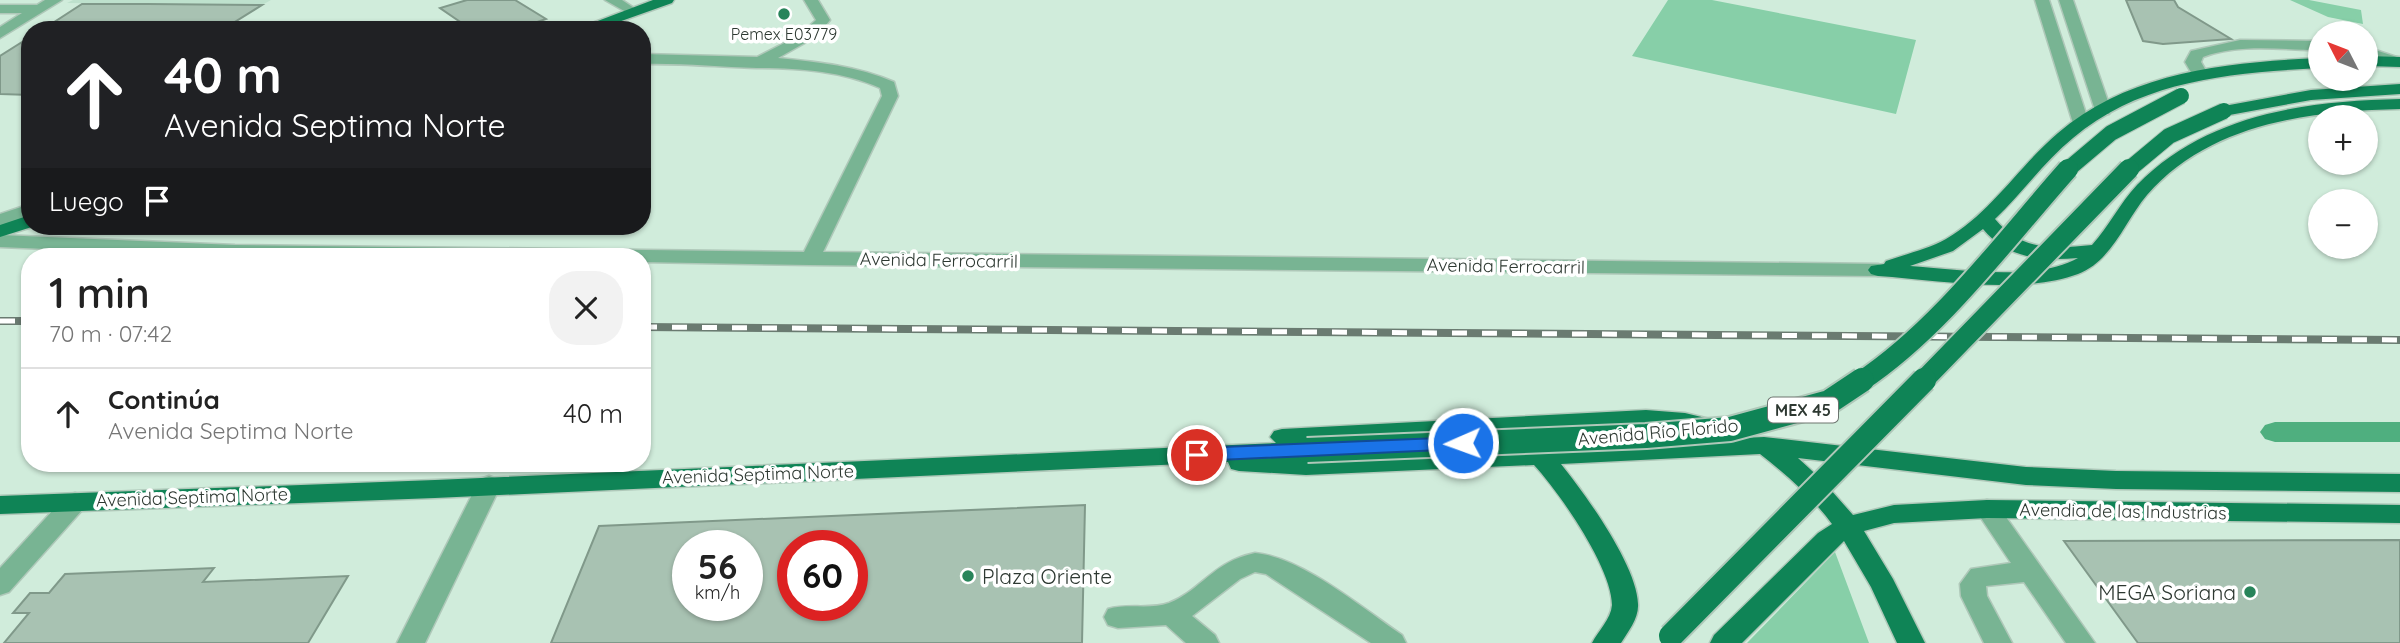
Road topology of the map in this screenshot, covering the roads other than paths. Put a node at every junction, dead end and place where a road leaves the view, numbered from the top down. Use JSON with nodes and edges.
{"nodes":[{"id":1,"x":55,"y":0,"type":"edge"},
{"id":2,"x":612,"y":0,"type":"edge"},
{"id":3,"x":667,"y":0,"type":"edge"},
{"id":4,"x":811,"y":0,"type":"edge"},
{"id":5,"x":2042,"y":0,"type":"edge"},
{"id":6,"x":2066,"y":0,"type":"edge"},
{"id":7,"x":0,"y":9,"type":"edge"},
{"id":8,"x":39,"y":9,"type":"junction"},
{"id":9,"x":633,"y":12,"type":"junction"},
{"id":10,"x":607,"y":21,"type":"edge"},
{"id":11,"x":2049,"y":23,"type":"junction"},
{"id":12,"x":2076,"y":26,"type":"junction"},
{"id":13,"x":0,"y":33,"type":"edge"},
{"id":14,"x":2308,"y":46,"type":"edge"},
{"id":15,"x":2378,"y":57,"type":"edge"},
{"id":16,"x":651,"y":60,"type":"edge"},
{"id":17,"x":2060,"y":60,"type":"junction"},
{"id":18,"x":2378,"y":62,"type":"edge"},
{"id":19,"x":757,"y":63,"type":"junction"},
{"id":20,"x":2087,"y":64,"type":"junction"},
{"id":21,"x":2308,"y":64,"type":"edge"},
{"id":22,"x":2399,"y":65,"type":"edge"},
{"id":23,"x":2378,"y":68,"type":"edge"},
{"id":24,"x":2308,"y":74,"type":"edge"},
{"id":25,"x":2202,"y":76,"type":"junction"},
{"id":26,"x":2400,"y":89,"type":"edge"},
{"id":27,"x":2400,"y":103,"type":"edge"},
{"id":28,"x":2102,"y":110,"type":"junction"},
{"id":29,"x":2081,"y":123,"type":"junction"},
{"id":30,"x":21,"y":212,"type":"edge"},
{"id":31,"x":1984,"y":218,"type":"junction"},
{"id":32,"x":0,"y":220,"type":"edge"},
{"id":33,"x":21,"y":224,"type":"edge"},
{"id":34,"x":0,"y":231,"type":"edge"},
{"id":35,"x":0,"y":241,"type":"edge"},
{"id":36,"x":158,"y":248,"type":"edge"},
{"id":37,"x":2098,"y":250,"type":"junction"},
{"id":38,"x":651,"y":257,"type":"edge"},
{"id":39,"x":810,"y":259,"type":"junction"},
{"id":40,"x":1878,"y":270,"type":"junction"},
{"id":41,"x":1765,"y":446,"type":"junction"},
{"id":42,"x":1307,"y":450,"type":"joint"},
{"id":43,"x":1197,"y":455,"type":"junction"},
{"id":44,"x":1541,"y":457,"type":"junction"},
{"id":45,"x":2400,"y":483,"type":"edge"},
{"id":46,"x":489,"y":485,"type":"junction"},
{"id":47,"x":75,"y":502,"type":"junction"},
{"id":48,"x":0,"y":505,"type":"edge"},
{"id":49,"x":1987,"y":509,"type":"junction"},
{"id":50,"x":2400,"y":514,"type":"edge"},
{"id":51,"x":1848,"y":526,"type":"junction"},
{"id":52,"x":2031,"y":571,"type":"junction"},
{"id":53,"x":0,"y":585,"type":"edge"},
{"id":54,"x":1171,"y":613,"type":"junction"},
{"id":55,"x":1118,"y":617,"type":"dead end"},
{"id":56,"x":1668,"y":640,"type":"edge"},
{"id":57,"x":411,"y":643,"type":"edge"},
{"id":58,"x":1205,"y":643,"type":"edge"},
{"id":59,"x":1392,"y":643,"type":"edge"},
{"id":60,"x":1606,"y":643,"type":"edge"},
{"id":61,"x":1724,"y":643,"type":"edge"},
{"id":62,"x":1910,"y":643,"type":"edge"},
{"id":63,"x":1997,"y":643,"type":"edge"},
{"id":64,"x":2081,"y":643,"type":"edge"}],
"edges":[{"from":1,"to":8,"type":"street"},
{"from":2,"to":9,"type":"street"},
{"from":3,"to":9,"type":"main road"},
{"from":4,"to":19,"type":"street"},
{"from":5,"to":11,"type":"street"},
{"from":6,"to":12,"type":"street"},
{"from":7,"to":8,"type":"street"},
{"from":8,"to":13,"type":"street"},
{"from":9,"to":10,"type":"main road"},
{"from":11,"to":12,"type":"street"},
{"from":11,"to":17,"type":"street"},
{"from":12,"to":20,"type":"street"},
{"from":14,"to":25,"type":"street"},
{"from":15,"to":22,"type":"street"},
{"from":16,"to":19,"type":"street"},
{"from":17,"to":20,"type":"street"},
{"from":17,"to":29,"type":"street"},
{"from":18,"to":22,"type":"main road"},
{"from":19,"to":39,"type":"street"},
{"from":20,"to":28,"type":"street"},
{"from":21,"to":25,"type":"main road"},
{"from":22,"to":23,"type":"main road"},
{"from":24,"to":42,"type":"main road","name":"Avenida Río Florido","number":"MEX 45","bridge":true},
{"from":25,"to":28,"type":"main road"},
{"from":26,"to":56,"type":"main road","bridge":true},
{"from":27,"to":37,"type":"main road"},
{"from":28,"to":29,"type":"main road"},
{"from":29,"to":31,"type":"main road"},
{"from":30,"to":32,"type":"street"},
{"from":31,"to":37,"type":"main road"},
{"from":31,"to":40,"type":"main road"},
{"from":33,"to":34,"type":"main road"},
{"from":35,"to":36,"type":"street","name":"Avenida Ferrocarril"},
{"from":37,"to":40,"type":"main road"},
{"from":38,"to":39,"type":"street","name":"Avenida Ferrocarril"},
{"from":39,"to":40,"type":"street","name":"Avenida Ferrocarril"},
{"from":41,"to":43,"type":"main road"},
{"from":41,"to":44,"type":"main road"},
{"from":41,"to":45,"type":"main road","name":"Avendia de las Industrias"},
{"from":41,"to":51,"type":"main road"},
{"from":42,"to":43,"type":"main road","name":"Avenida Septima Norte","number":"MEX 45"},
{"from":43,"to":44,"type":"main road"},
{"from":43,"to":46,"type":"main road","name":"Avenida Septima Norte","number":"MEX 45"},
{"from":44,"to":60,"type":"main road"},
{"from":46,"to":47,"type":"main road","name":"Avenida Septima Norte","number":"MEX 45"},
{"from":46,"to":57,"type":"street"},
{"from":47,"to":48,"type":"main road","name":"Avenida Septima Norte","number":"MEX 45"},
{"from":47,"to":53,"type":"street"},
{"from":49,"to":50,"type":"main road","name":"Avendia de las Industrias"},
{"from":49,"to":51,"type":"main road","name":"Avendia de las Industrias"},
{"from":49,"to":52,"type":"street"},
{"from":51,"to":61,"type":"main road"},
{"from":51,"to":62,"type":"main road"},
{"from":52,"to":63,"type":"street"},
{"from":52,"to":64,"type":"street"},
{"from":54,"to":55,"type":"street"},
{"from":54,"to":58,"type":"street"},
{"from":54,"to":59,"type":"street"}]}
